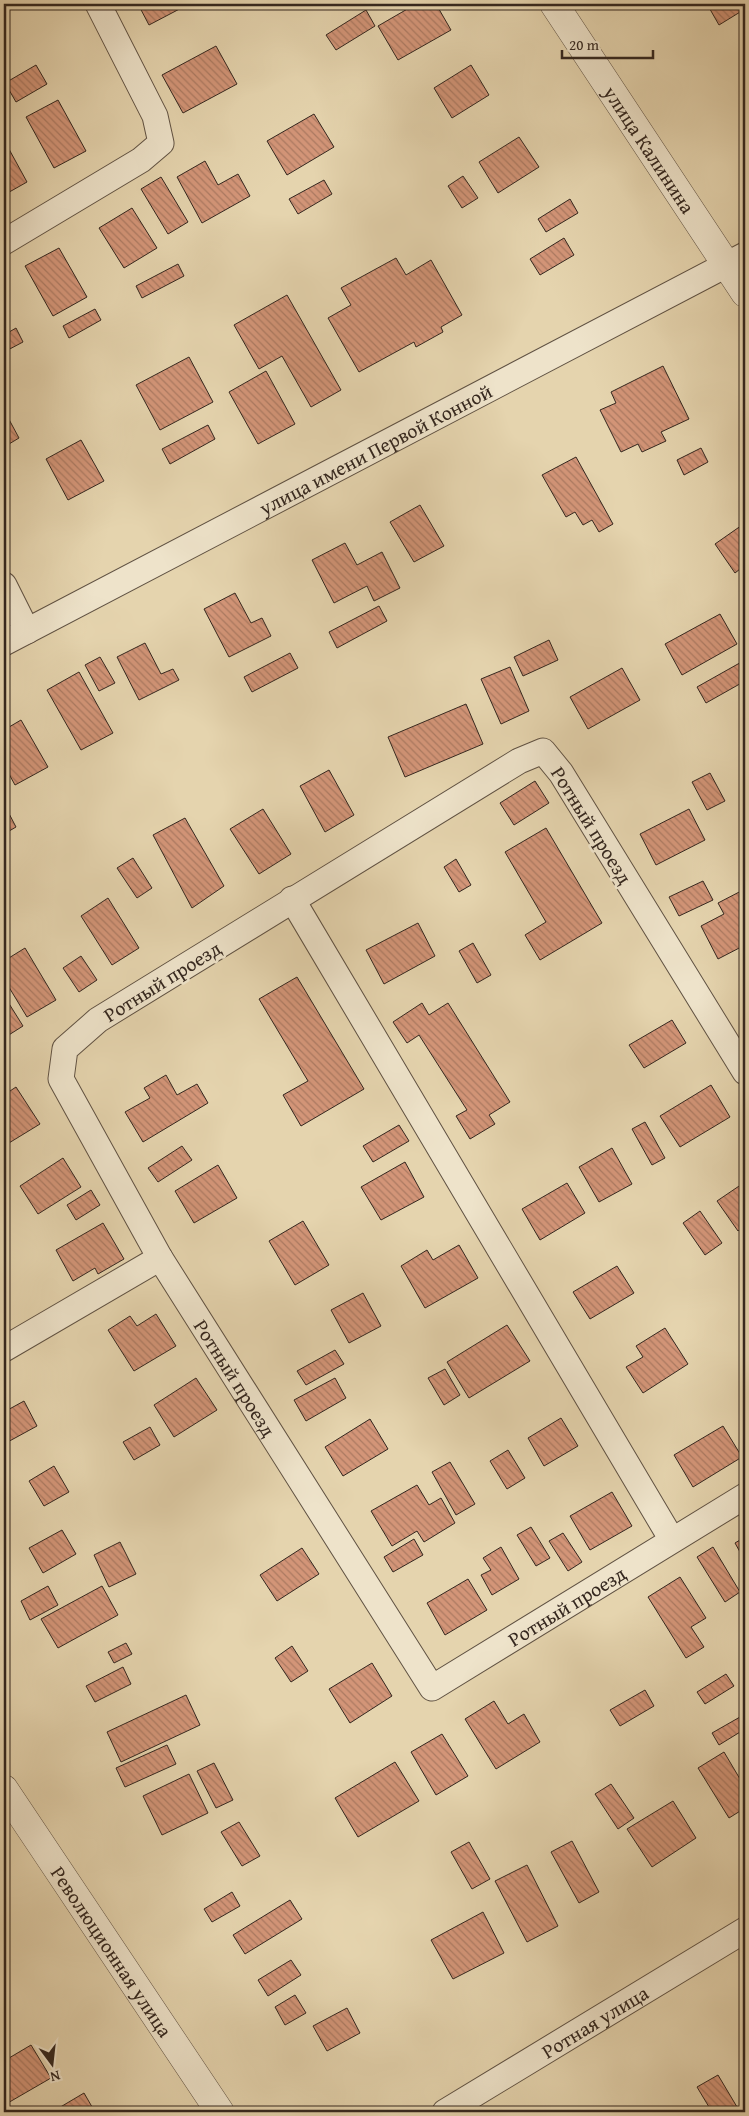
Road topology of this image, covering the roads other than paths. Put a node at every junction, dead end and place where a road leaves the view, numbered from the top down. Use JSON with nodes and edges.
{"nodes":[{"id":1,"x":98,"y":4,"type":"edge"},
{"id":2,"x":554,"y":4,"type":"edge"},
{"id":3,"x":4,"y":242,"type":"edge"},
{"id":4,"x":736,"y":260,"type":"edge"},
{"id":5,"x":745,"y":293,"type":"edge"},
{"id":6,"x":4,"y":585,"type":"edge"},
{"id":7,"x":27,"y":631,"type":"junction"},
{"id":8,"x":4,"y":643,"type":"edge"},
{"id":9,"x":292,"y":899,"type":"junction"},
{"id":10,"x":745,"y":1072,"type":"edge"},
{"id":11,"x":160,"y":1258,"type":"junction"},
{"id":12,"x":4,"y":1349,"type":"edge"},
{"id":13,"x":745,"y":1496,"type":"edge"},
{"id":14,"x":672,"y":1540,"type":"junction"},
{"id":15,"x":4,"y":1789,"type":"edge"},
{"id":16,"x":745,"y":1930,"type":"edge"},
{"id":17,"x":220,"y":2112,"type":"edge"},
{"id":18,"x":445,"y":2112,"type":"edge"}],
"edges":[{"from":1,"to":3,"type":"street"},
{"from":2,"to":4,"type":"street","name":"улица Калинина"},
{"from":4,"to":5,"type":"street","name":"улица Калинина"},
{"from":4,"to":7,"type":"street","name":"улица имени Первой Конной"},
{"from":6,"to":7,"type":"street"},
{"from":7,"to":8,"type":"street","name":"улица имени Первой Конной"},
{"from":9,"to":10,"type":"street","name":"Ротный проезд"},
{"from":9,"to":11,"type":"street","name":"Ротный проезд"},
{"from":9,"to":14,"type":"street"},
{"from":11,"to":12,"type":"street"},
{"from":11,"to":14,"type":"street","name":"Ротный проезд"},
{"from":13,"to":14,"type":"street","name":"Ротный проезд"},
{"from":15,"to":17,"type":"street","name":"Революционная улица"},
{"from":16,"to":18,"type":"street","name":"Ротная улица"}]}
